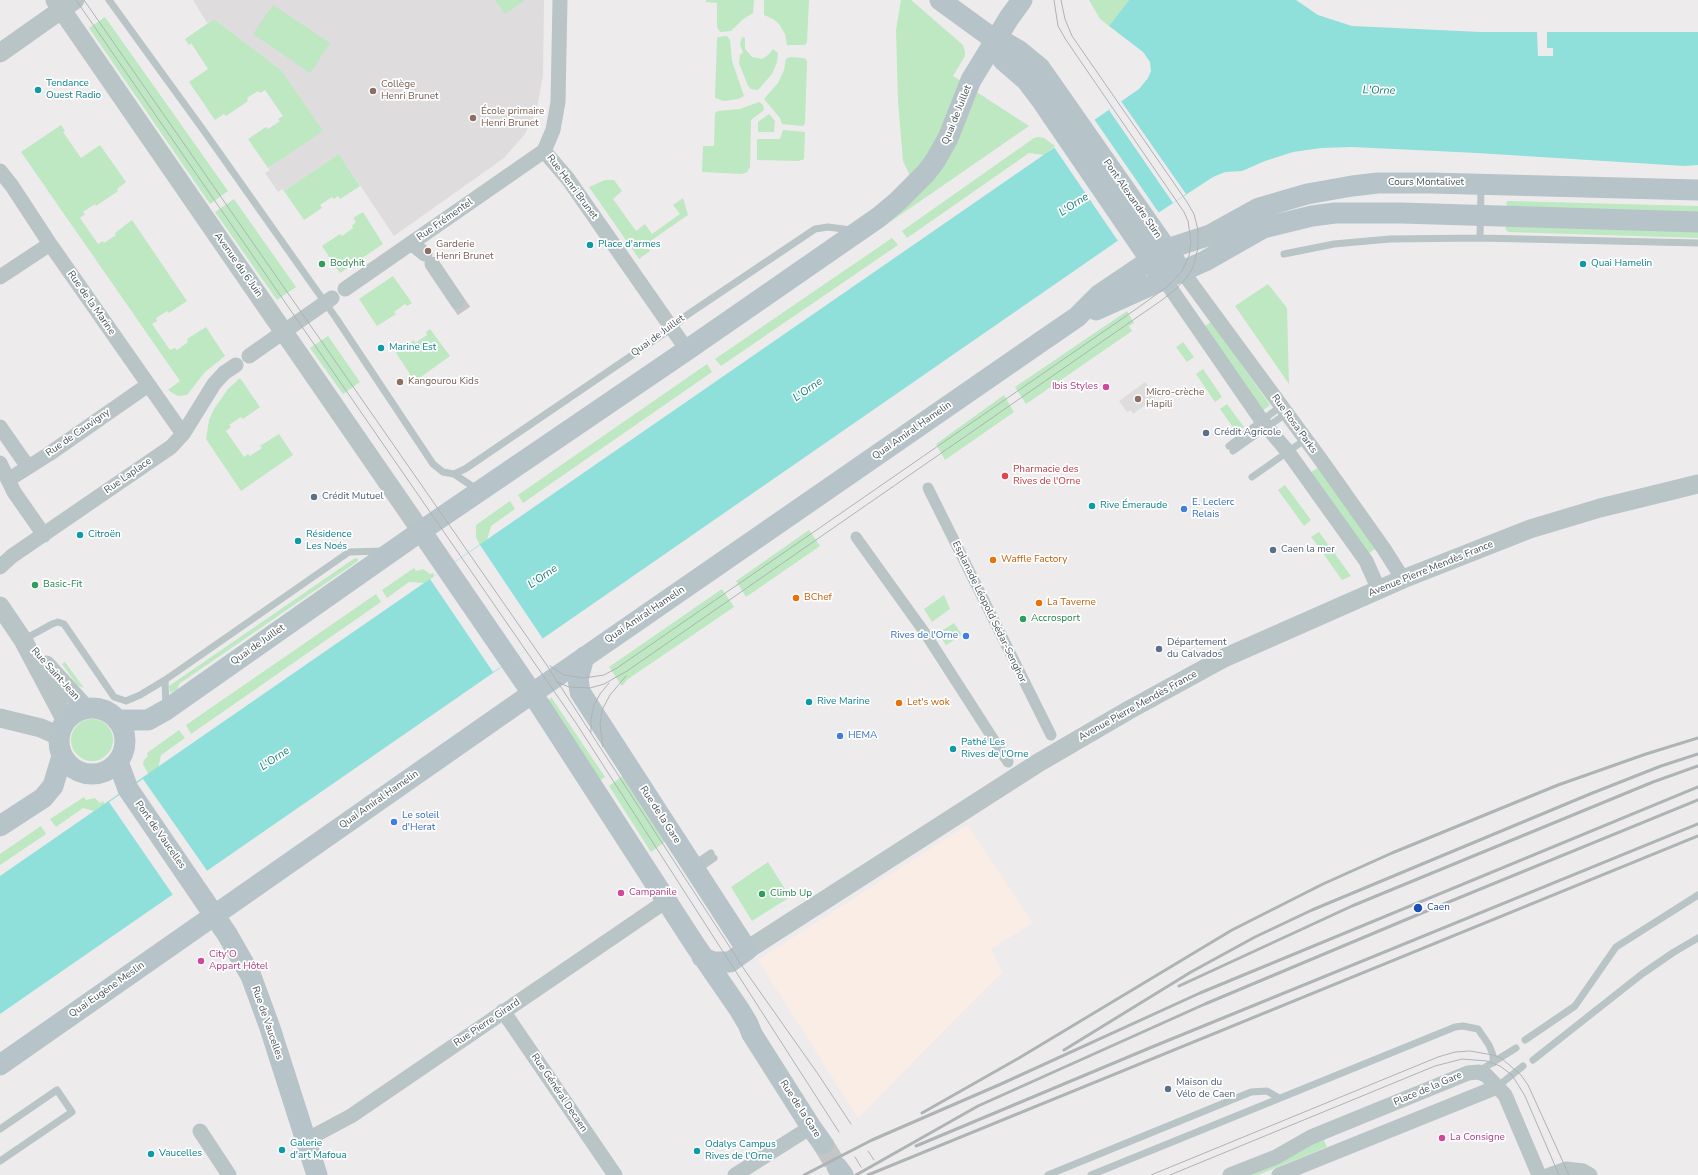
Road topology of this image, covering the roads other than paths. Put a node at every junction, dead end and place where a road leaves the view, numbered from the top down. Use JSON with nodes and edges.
{"nodes":[{"id":1,"x":109,"y":0,"type":"edge"},
{"id":2,"x":560,"y":0,"type":"edge"},
{"id":3,"x":940,"y":0,"type":"edge"},
{"id":4,"x":1022,"y":0,"type":"edge"},
{"id":5,"x":64,"y":3,"type":"edge"},
{"id":6,"x":995,"y":40,"type":"junction"},
{"id":7,"x":0,"y":53,"type":"edge"},
{"id":8,"x":544,"y":151,"type":"junction"},
{"id":9,"x":0,"y":171,"type":"edge"},
{"id":10,"x":1481,"y":184,"type":"junction"},
{"id":11,"x":1698,"y":190,"type":"edge"},
{"id":12,"x":1480,"y":215,"type":"junction"},
{"id":13,"x":1698,"y":222,"type":"edge"},
{"id":14,"x":859,"y":232,"type":"junction"},
{"id":15,"x":1480,"y":238,"type":"junction"},
{"id":16,"x":411,"y":243,"type":"junction"},
{"id":17,"x":1698,"y":243,"type":"edge"},
{"id":18,"x":50,"y":244,"type":"junction"},
{"id":19,"x":1159,"y":254,"type":"junction"},
{"id":20,"x":1284,"y":254,"type":"dead end"},
{"id":21,"x":1173,"y":275,"type":"junction"},
{"id":22,"x":0,"y":277,"type":"edge"},
{"id":23,"x":345,"y":289,"type":"dead end"},
{"id":24,"x":329,"y":301,"type":"junction"},
{"id":25,"x":457,"y":301,"type":"tunnel mouth"},
{"id":26,"x":1077,"y":317,"type":"junction"},
{"id":27,"x":672,"y":328,"type":"junction"},
{"id":28,"x":284,"y":332,"type":"junction"},
{"id":29,"x":687,"y":350,"type":"junction"},
{"id":30,"x":249,"y":356,"type":"dead end"},
{"id":31,"x":236,"y":365,"type":"dead end"},
{"id":32,"x":148,"y":385,"type":"junction"},
{"id":33,"x":1284,"y":410,"type":"junction"},
{"id":34,"x":1264,"y":425,"type":"junction"},
{"id":35,"x":0,"y":427,"type":"edge"},
{"id":36,"x":182,"y":434,"type":"junction"},
{"id":37,"x":1306,"y":440,"type":"junction"},
{"id":38,"x":1231,"y":448,"type":"dead end"},
{"id":39,"x":1288,"y":452,"type":"junction"},
{"id":40,"x":0,"y":463,"type":"edge"},
{"id":41,"x":28,"y":467,"type":"junction"},
{"id":42,"x":454,"y":474,"type":"junction"},
{"id":43,"x":1252,"y":478,"type":"dead end"},
{"id":44,"x":8,"y":480,"type":"junction"},
{"id":45,"x":1698,"y":484,"type":"edge"},
{"id":46,"x":928,"y":488,"type":"dead end"},
{"id":47,"x":480,"y":491,"type":"junction"},
{"id":48,"x":421,"y":531,"type":"junction"},
{"id":49,"x":44,"y":535,"type":"junction"},
{"id":50,"x":856,"y":537,"type":"dead end"},
{"id":51,"x":393,"y":552,"type":"junction"},
{"id":52,"x":0,"y":567,"type":"edge"},
{"id":53,"x":1403,"y":579,"type":"junction"},
{"id":54,"x":1379,"y":590,"type":"junction"},
{"id":55,"x":0,"y":606,"type":"edge"},
{"id":56,"x":23,"y":640,"type":"junction"},
{"id":57,"x":584,"y":657,"type":"junction"},
{"id":58,"x":165,"y":680,"type":"junction"},
{"id":59,"x":532,"y":693,"type":"junction"},
{"id":60,"x":86,"y":709,"type":"junction"},
{"id":61,"x":166,"y":710,"type":"junction"},
{"id":62,"x":0,"y":718,"type":"edge"},
{"id":63,"x":117,"y":720,"type":"junction"},
{"id":64,"x":1051,"y":735,"type":"dead end"},
{"id":65,"x":63,"y":738,"type":"junction"},
{"id":66,"x":118,"y":762,"type":"junction"},
{"id":67,"x":1008,"y":762,"type":"dead end"},
{"id":68,"x":98,"y":774,"type":"junction"},
{"id":69,"x":128,"y":789,"type":"junction"},
{"id":70,"x":0,"y":826,"type":"edge"},
{"id":71,"x":712,"y":856,"type":"dead end"},
{"id":72,"x":694,"y":868,"type":"junction"},
{"id":73,"x":193,"y":882,"type":"joint"},
{"id":74,"x":1698,"y":895,"type":"edge"},
{"id":75,"x":666,"y":901,"type":"junction"},
{"id":76,"x":215,"y":915,"type":"junction"},
{"id":77,"x":1698,"y":938,"type":"edge"},
{"id":78,"x":747,"y":950,"type":"junction"},
{"id":79,"x":702,"y":957,"type":"junction"},
{"id":80,"x":730,"y":962,"type":"junction"},
{"id":81,"x":722,"y":994,"type":"junction"},
{"id":82,"x":503,"y":1012,"type":"junction"},
{"id":83,"x":1525,"y":1040,"type":"dead end"},
{"id":84,"x":1516,"y":1048,"type":"dead end"},
{"id":85,"x":1533,"y":1060,"type":"dead end"},
{"id":86,"x":1493,"y":1063,"type":"junction"},
{"id":87,"x":0,"y":1065,"type":"edge"},
{"id":88,"x":1523,"y":1066,"type":"dead end"},
{"id":89,"x":1479,"y":1072,"type":"junction"},
{"id":90,"x":1497,"y":1087,"type":"junction"},
{"id":91,"x":1279,"y":1098,"type":"junction"},
{"id":92,"x":811,"y":1127,"type":"junction"},
{"id":93,"x":0,"y":1129,"type":"edge"},
{"id":94,"x":200,"y":1131,"type":"dead end"},
{"id":95,"x":306,"y":1140,"type":"junction"},
{"id":96,"x":823,"y":1144,"type":"tunnel mouth"},
{"id":97,"x":0,"y":1161,"type":"edge"},
{"id":98,"x":1556,"y":1174,"type":"edge"},
{"id":99,"x":229,"y":1175,"type":"edge"},
{"id":100,"x":317,"y":1175,"type":"edge"},
{"id":101,"x":615,"y":1175,"type":"edge"},
{"id":102,"x":735,"y":1175,"type":"edge"},
{"id":103,"x":1048,"y":1175,"type":"edge"},
{"id":104,"x":1091,"y":1175,"type":"edge"},
{"id":105,"x":1230,"y":1175,"type":"edge"},
{"id":106,"x":1279,"y":1175,"type":"edge"},
{"id":107,"x":1539,"y":1175,"type":"edge"},
{"id":108,"x":1590,"y":1175,"type":"edge"}],
"edges":[{"from":1,"to":24,"type":"lane"},
{"from":2,"to":8,"type":"street","name":"Rue Henri Brunet"},
{"from":3,"to":6,"type":"main road","name":"Pont Alexandre Stirn"},
{"from":4,"to":6,"type":"main road","name":"Quai de Juillet"},
{"from":5,"to":7,"type":"street"},
{"from":5,"to":28,"type":"street","name":"Avenue du 6 Juin"},
{"from":6,"to":14,"type":"main road","name":"Quai de Juillet"},
{"from":6,"to":19,"type":"main road","name":"Pont Alexandre Stirn"},
{"from":8,"to":16,"type":"street","name":"Rue Frémentel"},
{"from":8,"to":27,"type":"street","name":"Rue Henri Brunet"},
{"from":9,"to":18,"type":"street","name":"Rue de la Marine"},
{"from":10,"to":11,"type":"main road","name":"Cours Montalivet"},
{"from":10,"to":12,"type":"lane"},
{"from":10,"to":19,"type":"main road","name":"Cours Montalivet"},
{"from":12,"to":13,"type":"main road"},
{"from":12,"to":15,"type":"lane"},
{"from":12,"to":21,"type":"main road"},
{"from":14,"to":27,"type":"lane","name":"Quai de Juillet"},
{"from":14,"to":29,"type":"main road","name":"Quai de Juillet"},
{"from":15,"to":17,"type":"lane"},
{"from":15,"to":20,"type":"lane"},
{"from":16,"to":23,"type":"street","name":"Rue Frémentel"},
{"from":16,"to":25,"type":"street"},
{"from":18,"to":22,"type":"street"},
{"from":18,"to":32,"type":"street","name":"Rue de la Marine"},
{"from":19,"to":21,"type":"main road","name":"Pont Alexandre Stirn"},
{"from":19,"to":26,"type":"main road","name":"Quai Amiral Hamelin"},
{"from":21,"to":26,"type":"main road","name":"Quai Amiral Hamelin"},
{"from":21,"to":33,"type":"street","name":"Rue Rosa Parks"},
{"from":21,"to":34,"type":"street"},
{"from":24,"to":28,"type":"street"},
{"from":24,"to":42,"type":"lane"},
{"from":26,"to":57,"type":"main road","name":"Quai Amiral Hamelin"},
{"from":27,"to":29,"type":"street","name":"Rue Henri Brunet"},
{"from":27,"to":42,"type":"lane","name":"Quai de Juillet"},
{"from":28,"to":30,"type":"street"},
{"from":28,"to":48,"type":"street","name":"Avenue du 6 Juin"},
{"from":29,"to":47,"type":"main road","name":"Quai de Juillet"},
{"from":31,"to":36,"type":"street","name":"Rue Laplace"},
{"from":32,"to":36,"type":"street","name":"Rue de la Marine"},
{"from":32,"to":41,"type":"street","name":"Rue de Cauvigny"},
{"from":33,"to":34,"type":"lane"},
{"from":33,"to":37,"type":"street","name":"Rue Rosa Parks"},
{"from":34,"to":38,"type":"lane"},
{"from":34,"to":39,"type":"street"},
{"from":35,"to":41,"type":"street"},
{"from":36,"to":49,"type":"street","name":"Rue Laplace"},
{"from":37,"to":39,"type":"lane"},
{"from":37,"to":53,"type":"street","name":"Rue Rosa Parks"},
{"from":39,"to":43,"type":"lane"},
{"from":39,"to":54,"type":"street"},
{"from":40,"to":44,"type":"street"},
{"from":41,"to":44,"type":"street","name":"Rue de Cauvigny"},
{"from":42,"to":47,"type":"lane"},
{"from":44,"to":49,"type":"street"},
{"from":45,"to":53,"type":"street","name":"Avenue Pierre Mendès France"},
{"from":46,"to":64,"type":"street","name":"Esplanade Léopold Sédar-Senghor"},
{"from":47,"to":48,"type":"main road","name":"Quai de Juillet"},
{"from":48,"to":51,"type":"main road","name":"Quai de Juillet"},
{"from":48,"to":59,"type":"main road","name":"Rue de la Gare"},
{"from":49,"to":52,"type":"street","name":"Rue Laplace"},
{"from":50,"to":67,"type":"street"},
{"from":51,"to":58,"type":"lane"},
{"from":51,"to":61,"type":"main road","name":"Quai de Juillet"},
{"from":53,"to":54,"type":"street","name":"Avenue Pierre Mendès France"},
{"from":54,"to":78,"type":"street","name":"Avenue Pierre Mendès France"},
{"from":55,"to":56,"type":"street","name":"Rue Saint-Jean"},
{"from":56,"to":58,"type":"lane"},
{"from":56,"to":60,"type":"street","name":"Rue Saint-Jean"},
{"from":56,"to":65,"type":"street","name":"Rue Saint-Jean"},
{"from":57,"to":59,"type":"main road","name":"Quai Amiral Hamelin"},
{"from":57,"to":72,"type":"main road","name":"Rue de la Gare"},
{"from":58,"to":61,"type":"lane"},
{"from":59,"to":75,"type":"main road","name":"Rue de la Gare"},
{"from":59,"to":76,"type":"main road","name":"Quai Amiral Hamelin"},
{"from":60,"to":63,"type":"main road"},
{"from":60,"to":65,"type":"main road"},
{"from":61,"to":63,"type":"main road","name":"Quai de Juillet"},
{"from":62,"to":65,"type":"street"},
{"from":63,"to":66,"type":"main road"},
{"from":65,"to":68,"type":"main road"},
{"from":65,"to":70,"type":"main road"},
{"from":66,"to":68,"type":"main road"},
{"from":66,"to":69,"type":"main road","name":"Pont de Vaucelles"},
{"from":68,"to":69,"type":"main road"},
{"from":69,"to":73,"type":"main road","name":"Pont de Vaucelles"},
{"from":71,"to":72,"type":"lane"},
{"from":72,"to":78,"type":"main road","name":"Rue de la Gare"},
{"from":73,"to":76,"type":"main road","name":"Rue de Vaucelles"},
{"from":74,"to":83,"type":"lane"},
{"from":75,"to":79,"type":"main road","name":"Rue de la Gare"},
{"from":75,"to":82,"type":"street","name":"Rue Pierre Girard"},
{"from":76,"to":87,"type":"main road","name":"Quai Eugène Meslin"},
{"from":76,"to":95,"type":"main road","name":"Rue de Vaucelles"},
{"from":77,"to":85,"type":"lane"},
{"from":78,"to":80,"type":"main road"},
{"from":79,"to":80,"type":"main road"},
{"from":79,"to":81,"type":"main road","name":"Rue de la Gare"},
{"from":80,"to":81,"type":"main road"},
{"from":81,"to":92,"type":"main road","name":"Rue de la Gare"},
{"from":82,"to":95,"type":"street","name":"Rue Pierre Girard"},
{"from":82,"to":101,"type":"street","name":"Rue Général Decaen"},
{"from":84,"to":86,"type":"lane"},
{"from":86,"to":89,"type":"lane"},
{"from":86,"to":91,"type":"lane"},
{"from":88,"to":90,"type":"lane"},
{"from":89,"to":90,"type":"street"},
{"from":89,"to":105,"type":"street","name":"Place de la Gare"},
{"from":90,"to":106,"type":"street"},
{"from":90,"to":107,"type":"street"},
{"from":91,"to":103,"type":"lane"},
{"from":91,"to":104,"type":"lane"},
{"from":92,"to":96,"type":"main road","name":"Rue de la Gare"},
{"from":92,"to":102,"type":"street"},
{"from":93,"to":97,"type":"lane"},
{"from":94,"to":99,"type":"street"},
{"from":95,"to":100,"type":"main road","name":"Rue de Vaucelles"},
{"from":98,"to":108,"type":"street"}]}
